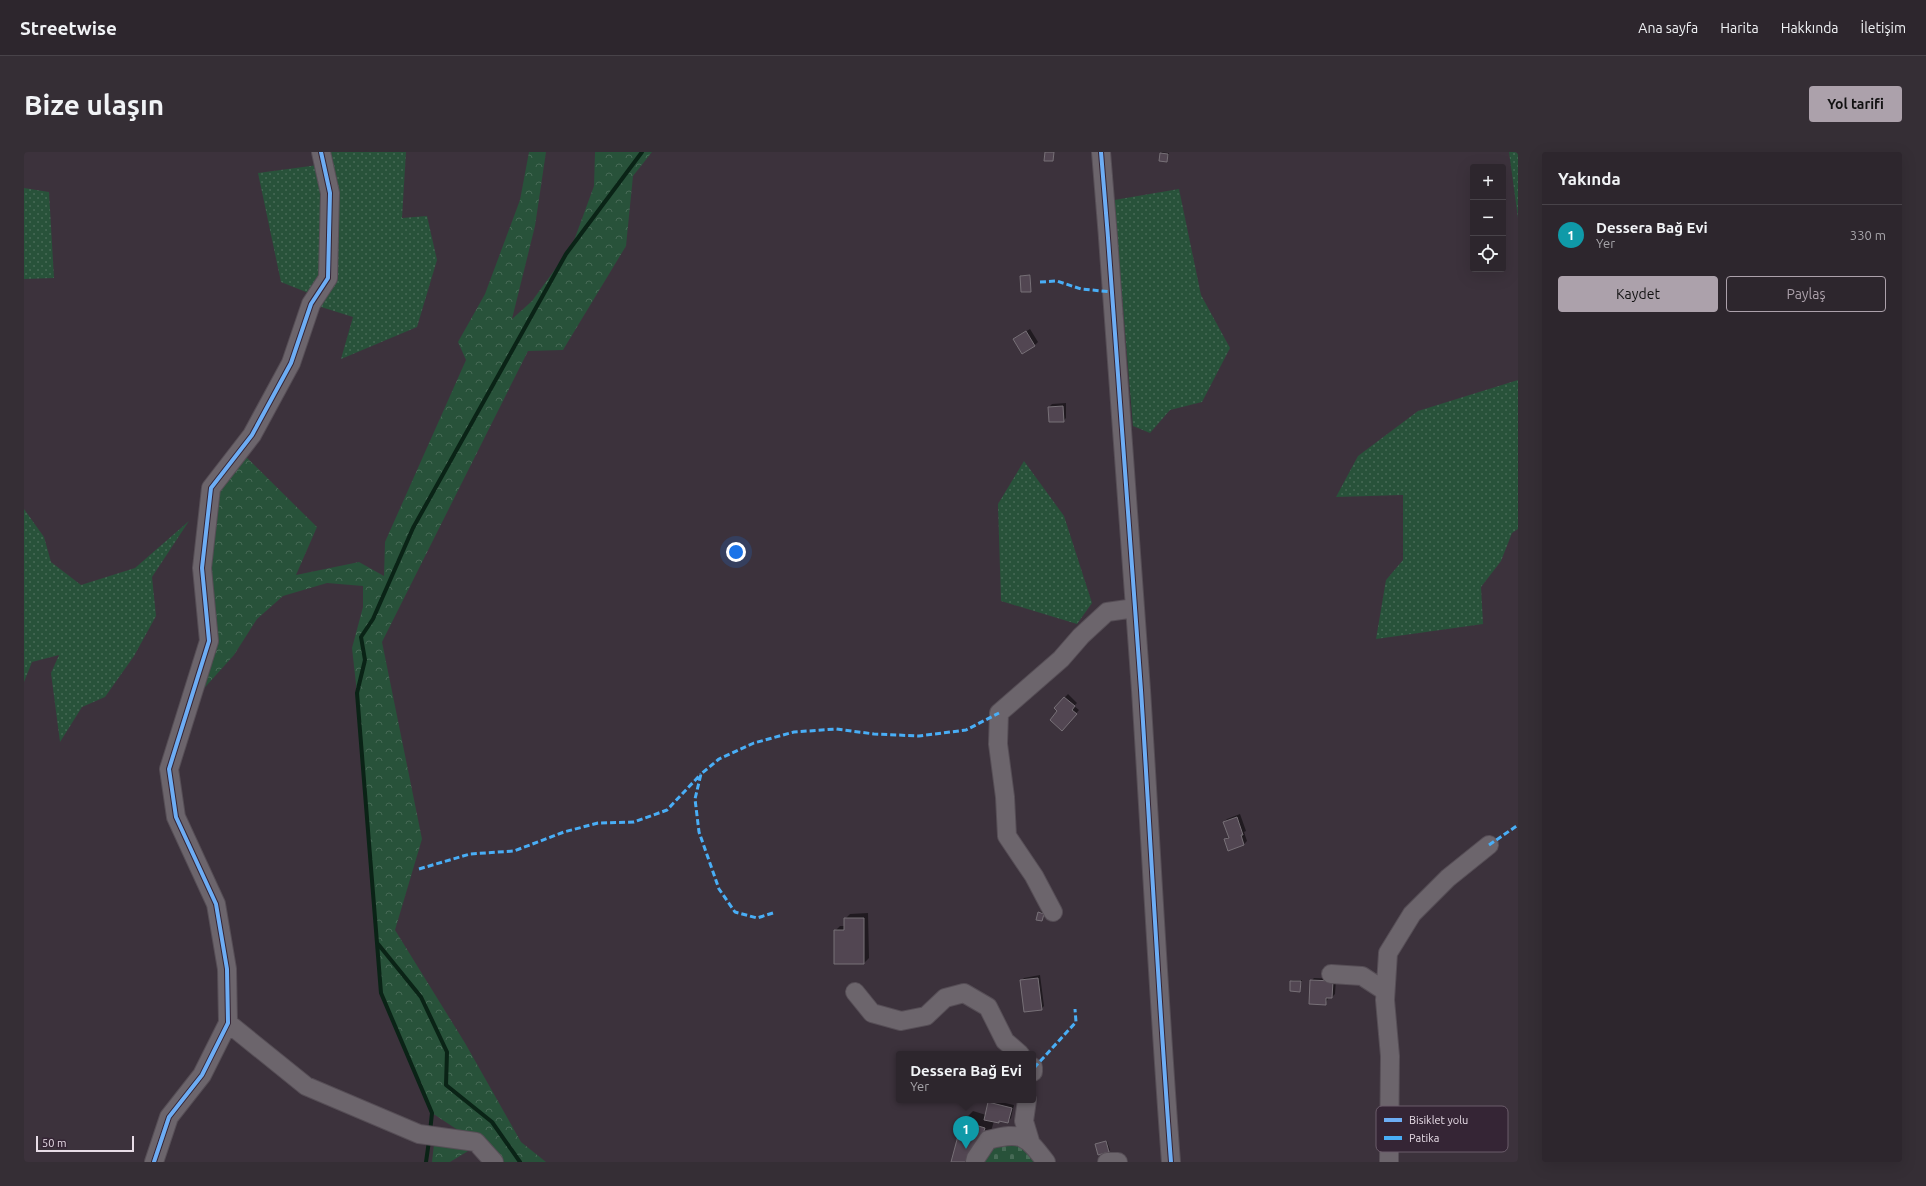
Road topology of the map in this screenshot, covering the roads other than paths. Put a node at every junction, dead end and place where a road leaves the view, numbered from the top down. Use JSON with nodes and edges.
{"nodes":[{"id":1,"x":320,"y":152,"type":"edge"},
{"id":2,"x":1102,"y":152,"type":"edge"},
{"id":3,"x":1135,"y":608,"type":"junction"},
{"id":4,"x":1489,"y":845,"type":"dead end"},
{"id":5,"x":1053,"y":912,"type":"dead end"},
{"id":6,"x":1331,"y":974,"type":"dead end"},
{"id":7,"x":1385,"y":991,"type":"junction"},
{"id":8,"x":855,"y":992,"type":"dead end"},
{"id":9,"x":228,"y":1023,"type":"junction"},
{"id":10,"x":1016,"y":1051,"type":"edge"},
{"id":11,"x":1027,"y":1103,"type":"edge"},
{"id":12,"x":1390,"y":1106,"type":"edge"},
{"id":13,"x":1030,"y":1141,"type":"junction"},
{"id":14,"x":1389,"y":1152,"type":"edge"},
{"id":15,"x":154,"y":1162,"type":"edge"},
{"id":16,"x":494,"y":1162,"type":"edge"},
{"id":17,"x":975,"y":1162,"type":"edge"},
{"id":18,"x":1046,"y":1162,"type":"edge"},
{"id":19,"x":1107,"y":1162,"type":"edge"},
{"id":20,"x":1118,"y":1162,"type":"edge"},
{"id":21,"x":1171,"y":1162,"type":"edge"},
{"id":22,"x":1389,"y":1162,"type":"edge"}],
"edges":[{"from":1,"to":9,"type":"street"},
{"from":2,"to":3,"type":"street"},
{"from":3,"to":5,"type":"street"},
{"from":3,"to":21,"type":"street"},
{"from":4,"to":7,"type":"street"},
{"from":6,"to":7,"type":"street"},
{"from":7,"to":12,"type":"street"},
{"from":8,"to":10,"type":"street"},
{"from":9,"to":15,"type":"street"},
{"from":9,"to":16,"type":"street"},
{"from":11,"to":13,"type":"street"},
{"from":13,"to":17,"type":"street"},
{"from":13,"to":18,"type":"street"},
{"from":14,"to":22,"type":"street"},
{"from":19,"to":20,"type":"street"}]}
